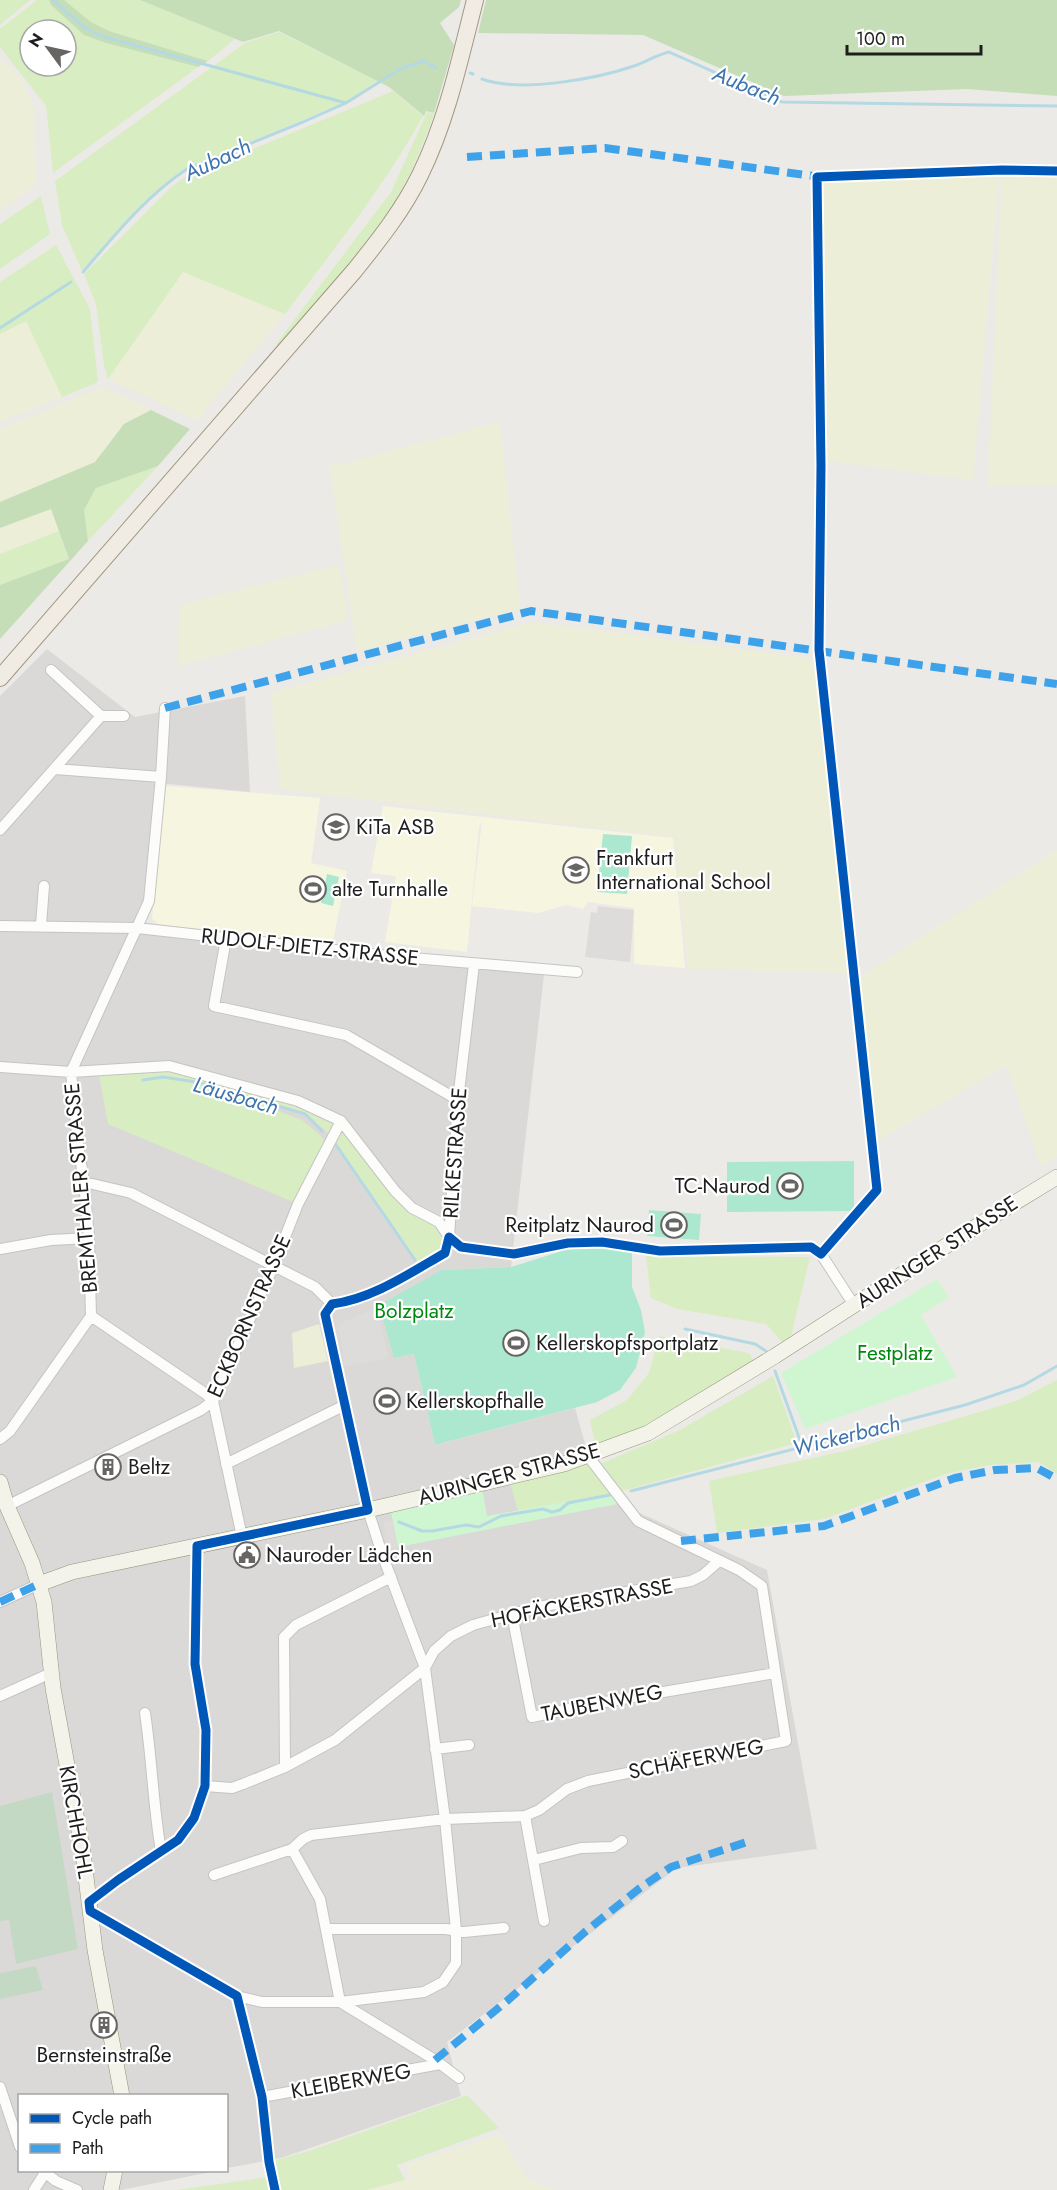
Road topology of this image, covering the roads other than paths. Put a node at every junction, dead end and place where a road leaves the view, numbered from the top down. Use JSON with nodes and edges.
{"nodes":[{"id":1,"x":475,"y":0,"type":"edge"},
{"id":2,"x":51,"y":670,"type":"dead end"},
{"id":3,"x":0,"y":678,"type":"edge"},
{"id":4,"x":165,"y":708,"type":"dead end"},
{"id":5,"x":100,"y":716,"type":"junction"},
{"id":6,"x":124,"y":716,"type":"dead end"},
{"id":7,"x":55,"y":769,"type":"junction"},
{"id":8,"x":161,"y":777,"type":"junction"},
{"id":9,"x":0,"y":830,"type":"edge"},
{"id":10,"x":44,"y":886,"type":"dead end"},
{"id":11,"x":0,"y":926,"type":"edge"},
{"id":12,"x":41,"y":926,"type":"junction"},
{"id":13,"x":137,"y":928,"type":"junction"},
{"id":14,"x":226,"y":939,"type":"junction"},
{"id":15,"x":474,"y":964,"type":"junction"},
{"id":16,"x":578,"y":972,"type":"dead end"},
{"id":17,"x":0,"y":1067,"type":"edge"},
{"id":18,"x":71,"y":1072,"type":"junction"},
{"id":19,"x":458,"y":1100,"type":"junction"},
{"id":20,"x":341,"y":1121,"type":"junction"},
{"id":21,"x":1057,"y":1177,"type":"edge"},
{"id":22,"x":84,"y":1182,"type":"junction"},
{"id":23,"x":449,"y":1237,"type":"junction"},
{"id":24,"x":89,"y":1238,"type":"junction"},
{"id":25,"x":0,"y":1249,"type":"edge"},
{"id":26,"x":274,"y":1265,"type":"junction"},
{"id":27,"x":332,"y":1304,"type":"junction"},
{"id":28,"x":854,"y":1305,"type":"junction"},
{"id":29,"x":91,"y":1316,"type":"junction"},
{"id":30,"x":213,"y":1401,"type":"junction"},
{"id":31,"x":345,"y":1405,"type":"junction"},
{"id":32,"x":0,"y":1440,"type":"edge"},
{"id":33,"x":588,"y":1456,"type":"junction"},
{"id":34,"x":226,"y":1464,"type":"junction"},
{"id":35,"x":0,"y":1482,"type":"edge"},
{"id":36,"x":7,"y":1506,"type":"junction"},
{"id":37,"x":368,"y":1510,"type":"junction"},
{"id":38,"x":242,"y":1537,"type":"junction"},
{"id":39,"x":197,"y":1546,"type":"junction"},
{"id":40,"x":719,"y":1561,"type":"junction"},
{"id":41,"x":391,"y":1577,"type":"junction"},
{"id":42,"x":39,"y":1584,"type":"junction"},
{"id":43,"x":0,"y":1602,"type":"edge"},
{"id":44,"x":512,"y":1614,"type":"junction"},
{"id":45,"x":425,"y":1668,"type":"junction"},
{"id":46,"x":775,"y":1672,"type":"junction"},
{"id":47,"x":51,"y":1674,"type":"junction"},
{"id":48,"x":0,"y":1696,"type":"edge"},
{"id":49,"x":145,"y":1713,"type":"dead end"},
{"id":50,"x":469,"y":1745,"type":"dead end"},
{"id":51,"x":435,"y":1749,"type":"junction"},
{"id":52,"x":285,"y":1767,"type":"junction"},
{"id":53,"x":205,"y":1786,"type":"junction"},
{"id":54,"x":525,"y":1816,"type":"junction"},
{"id":55,"x":444,"y":1819,"type":"junction"},
{"id":56,"x":622,"y":1841,"type":"dead end"},
{"id":57,"x":292,"y":1849,"type":"junction"},
{"id":58,"x":161,"y":1851,"type":"junction"},
{"id":59,"x":534,"y":1860,"type":"junction"},
{"id":60,"x":214,"y":1875,"type":"dead end"},
{"id":61,"x":90,"y":1906,"type":"junction"},
{"id":62,"x":544,"y":1921,"type":"dead end"},
{"id":63,"x":504,"y":1928,"type":"dead end"},
{"id":64,"x":327,"y":1929,"type":"junction"},
{"id":65,"x":456,"y":1930,"type":"junction"},
{"id":66,"x":237,"y":1996,"type":"junction"},
{"id":67,"x":340,"y":2002,"type":"junction"},
{"id":68,"x":440,"y":2064,"type":"junction"},
{"id":69,"x":459,"y":2078,"type":"dead end"},
{"id":70,"x":0,"y":2087,"type":"edge"},
{"id":71,"x":122,"y":2094,"type":"edge"},
{"id":72,"x":262,"y":2097,"type":"junction"},
{"id":73,"x":18,"y":2141,"type":"edge"},
{"id":74,"x":269,"y":2162,"type":"dead end"},
{"id":75,"x":43,"y":2172,"type":"edge"},
{"id":76,"x":115,"y":2172,"type":"edge"},
{"id":77,"x":34,"y":2190,"type":"edge"},
{"id":78,"x":77,"y":2190,"type":"edge"},
{"id":79,"x":111,"y":2190,"type":"edge"}],
"edges":[{"from":1,"to":3,"type":"main road"},
{"from":2,"to":5,"type":"street"},
{"from":4,"to":8,"type":"street","name":"BREMTHALER STRASSE"},
{"from":5,"to":6,"type":"street"},
{"from":5,"to":7,"type":"street"},
{"from":7,"to":8,"type":"street"},
{"from":7,"to":9,"type":"street"},
{"from":8,"to":13,"type":"street","name":"BREMTHALER STRASSE"},
{"from":10,"to":12,"type":"street"},
{"from":11,"to":12,"type":"street","name":"RUDOLF-DIETZ-STRASSE"},
{"from":12,"to":13,"type":"street","name":"RUDOLF-DIETZ-STRASSE"},
{"from":13,"to":14,"type":"street","name":"RUDOLF-DIETZ-STRASSE"},
{"from":13,"to":18,"type":"street","name":"BREMTHALER STRASSE"},
{"from":14,"to":15,"type":"street","name":"RUDOLF-DIETZ-STRASSE"},
{"from":14,"to":19,"type":"street"},
{"from":15,"to":16,"type":"street","name":"RUDOLF-DIETZ-STRASSE"},
{"from":15,"to":19,"type":"street","name":"RILKESTRASSE"},
{"from":17,"to":18,"type":"street"},
{"from":18,"to":20,"type":"street"},
{"from":18,"to":22,"type":"street","name":"BREMTHALER STRASSE"},
{"from":19,"to":23,"type":"street","name":"RILKESTRASSE"},
{"from":20,"to":23,"type":"street"},
{"from":20,"to":26,"type":"street","name":"ECKBORNSTRASSE"},
{"from":21,"to":28,"type":"street","name":"AURINGER STRASSE"},
{"from":22,"to":24,"type":"street","name":"BREMTHALER STRASSE"},
{"from":22,"to":26,"type":"street"},
{"from":23,"to":27,"type":"street","name":"RILKESTRASSE"},
{"from":23,"to":28,"type":"street"},
{"from":24,"to":25,"type":"street"},
{"from":24,"to":29,"type":"street","name":"BREMTHALER STRASSE"},
{"from":26,"to":27,"type":"street"},
{"from":26,"to":30,"type":"street","name":"ECKBORNSTRASSE"},
{"from":27,"to":31,"type":"street"},
{"from":28,"to":33,"type":"street","name":"AURINGER STRASSE"},
{"from":29,"to":30,"type":"street"},
{"from":29,"to":32,"type":"street","name":"BREMTHALER STRASSE"},
{"from":30,"to":34,"type":"street"},
{"from":30,"to":36,"type":"street","name":"ECKBORNSTRASSE"},
{"from":31,"to":34,"type":"street"},
{"from":31,"to":37,"type":"street"},
{"from":33,"to":37,"type":"street","name":"AURINGER STRASSE"},
{"from":33,"to":40,"type":"street","name":"SCHÄFERWEG"},
{"from":34,"to":38,"type":"street"},
{"from":35,"to":36,"type":"street","name":"KIRCHHOHL"},
{"from":36,"to":42,"type":"street","name":"KIRCHHOHL"},
{"from":37,"to":38,"type":"street","name":"AURINGER STRASSE"},
{"from":37,"to":41,"type":"street"},
{"from":38,"to":39,"type":"street","name":"AURINGER STRASSE"},
{"from":39,"to":42,"type":"street","name":"AURINGER STRASSE"},
{"from":39,"to":53,"type":"street"},
{"from":40,"to":44,"type":"street","name":"HOFÄCKERSTRASSE"},
{"from":40,"to":46,"type":"street","name":"SCHÄFERWEG"},
{"from":41,"to":45,"type":"street"},
{"from":41,"to":52,"type":"street"},
{"from":42,"to":43,"type":"street"},
{"from":42,"to":47,"type":"street","name":"KIRCHHOHL"},
{"from":44,"to":45,"type":"street","name":"HOFÄCKERSTRASSE"},
{"from":44,"to":46,"type":"street","name":"TAUBENWEG"},
{"from":45,"to":51,"type":"street"},
{"from":45,"to":52,"type":"street","name":"HOFÄCKERSTRASSE"},
{"from":46,"to":54,"type":"street","name":"SCHÄFERWEG"},
{"from":47,"to":48,"type":"street"},
{"from":47,"to":61,"type":"street","name":"KIRCHHOHL"},
{"from":49,"to":58,"type":"street"},
{"from":50,"to":51,"type":"street"},
{"from":51,"to":55,"type":"street"},
{"from":52,"to":53,"type":"street","name":"HOFÄCKERSTRASSE"},
{"from":53,"to":58,"type":"street"},
{"from":54,"to":55,"type":"street","name":"SCHÄFERWEG"},
{"from":54,"to":59,"type":"street"},
{"from":55,"to":57,"type":"street","name":"SCHÄFERWEG"},
{"from":55,"to":65,"type":"street"},
{"from":56,"to":59,"type":"street"},
{"from":57,"to":60,"type":"street","name":"SCHÄFERWEG"},
{"from":57,"to":64,"type":"street"},
{"from":58,"to":61,"type":"street"},
{"from":59,"to":62,"type":"street"},
{"from":61,"to":66,"type":"street"},
{"from":61,"to":71,"type":"street","name":"KIRCHHOHL"},
{"from":63,"to":65,"type":"street"},
{"from":64,"to":65,"type":"street"},
{"from":64,"to":67,"type":"street"},
{"from":65,"to":67,"type":"street"},
{"from":66,"to":67,"type":"street"},
{"from":66,"to":72,"type":"street"},
{"from":67,"to":68,"type":"street"},
{"from":68,"to":69,"type":"street"},
{"from":68,"to":72,"type":"street","name":"KLEIBERWEG"},
{"from":70,"to":73,"type":"street"},
{"from":72,"to":74,"type":"street"},
{"from":75,"to":77,"type":"street"},
{"from":75,"to":78,"type":"street"},
{"from":76,"to":79,"type":"street"}]}
